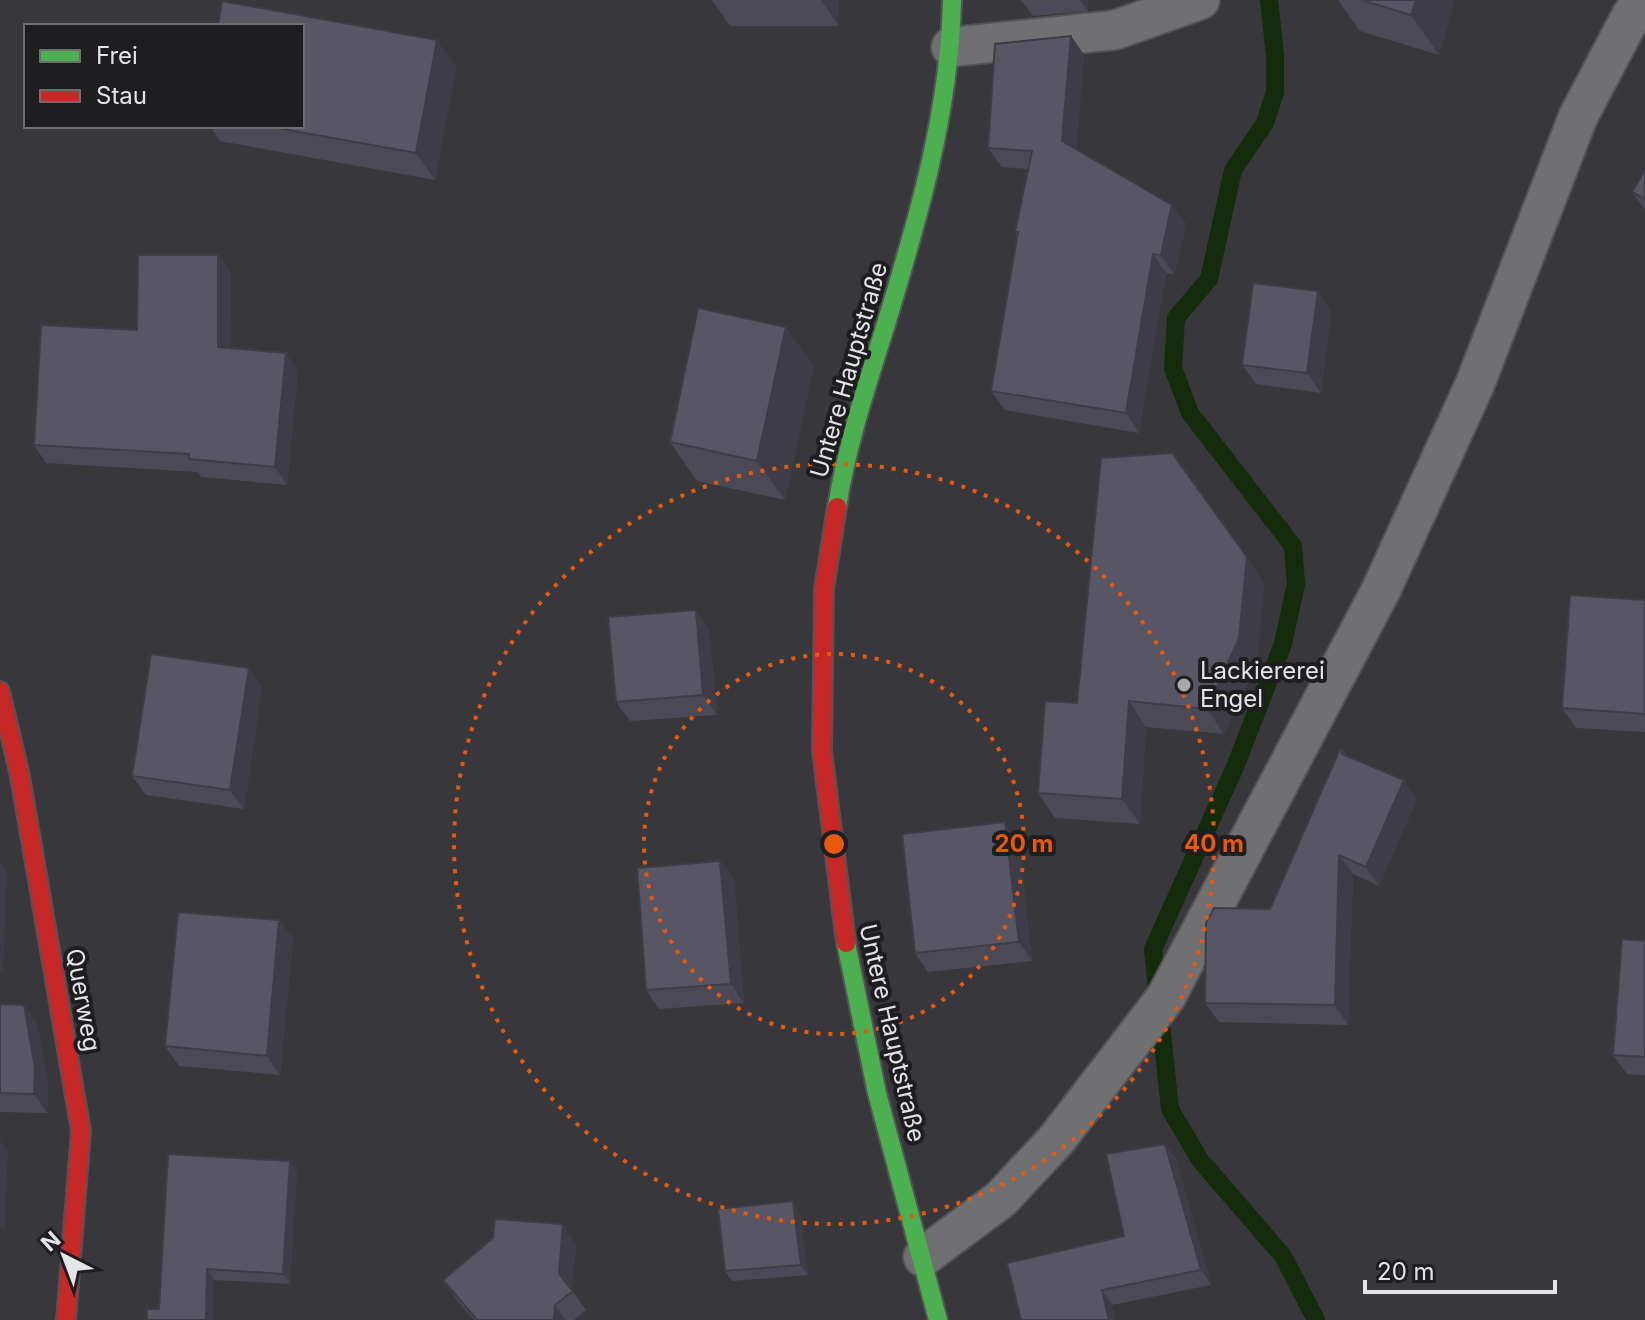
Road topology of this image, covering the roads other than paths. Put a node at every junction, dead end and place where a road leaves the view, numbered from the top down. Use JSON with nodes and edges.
{"nodes":[{"id":1,"x":952,"y":0,"type":"edge"},
{"id":2,"x":1200,"y":0,"type":"edge"},
{"id":3,"x":1644,"y":0,"type":"edge"},
{"id":4,"x":951,"y":47,"type":"junction"},
{"id":5,"x":0,"y":691,"type":"edge"},
{"id":6,"x":923,"y":1257,"type":"junction"},
{"id":7,"x":66,"y":1320,"type":"edge"},
{"id":8,"x":938,"y":1320,"type":"edge"}],
"edges":[{"from":1,"to":4,"type":"street","name":"Untere Hauptstraße"},
{"from":2,"to":4,"type":"lane"},
{"from":3,"to":6,"type":"lane"},
{"from":4,"to":6,"type":"street","name":"Untere Hauptstraße"},
{"from":5,"to":7,"type":"street","name":"Querweg"},
{"from":6,"to":8,"type":"street","name":"Untere Hauptstraße"}]}
